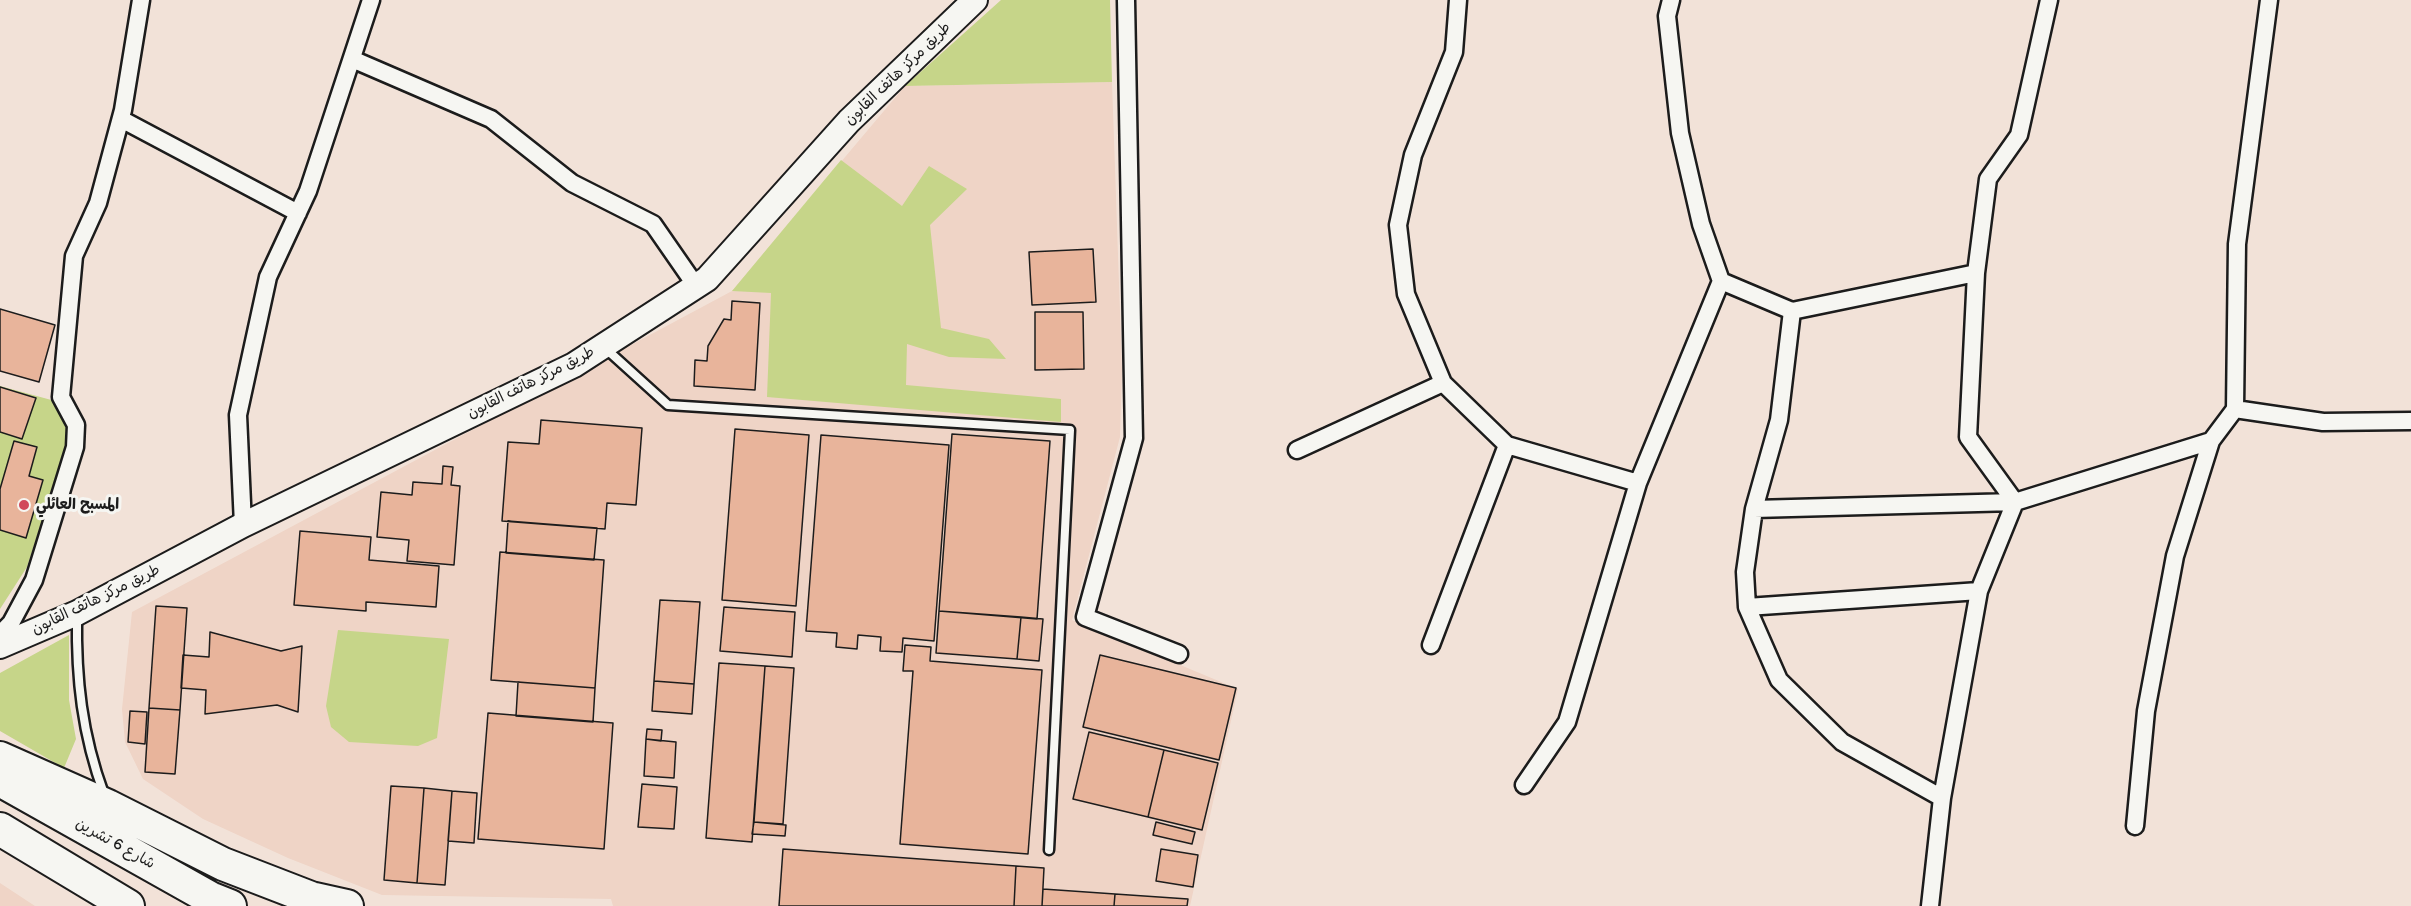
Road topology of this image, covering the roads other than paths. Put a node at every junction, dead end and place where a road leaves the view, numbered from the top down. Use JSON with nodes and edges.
{"nodes":[{"id":1,"x":141,"y":0,"type":"edge"},
{"id":2,"x":371,"y":0,"type":"edge"},
{"id":3,"x":975,"y":0,"type":"edge"},
{"id":4,"x":1126,"y":0,"type":"edge"},
{"id":5,"x":1458,"y":0,"type":"edge"},
{"id":6,"x":1671,"y":0,"type":"edge"},
{"id":7,"x":2049,"y":0,"type":"edge"},
{"id":8,"x":2269,"y":0,"type":"edge"},
{"id":9,"x":352,"y":59,"type":"junction"},
{"id":10,"x":121,"y":119,"type":"junction"},
{"id":11,"x":298,"y":213,"type":"junction"},
{"id":12,"x":1976,"y":273,"type":"junction"},
{"id":13,"x":1721,"y":281,"type":"junction"},
{"id":14,"x":696,"y":286,"type":"junction"},
{"id":15,"x":1792,"y":311,"type":"junction"},
{"id":16,"x":603,"y":346,"type":"junction"},
{"id":17,"x":1443,"y":382,"type":"junction"},
{"id":18,"x":2235,"y":409,"type":"junction"},
{"id":19,"x":2411,"y":421,"type":"edge"},
{"id":20,"x":2211,"y":441,"type":"junction"},
{"id":21,"x":1507,"y":445,"type":"junction"},
{"id":22,"x":1298,"y":450,"type":"dead end"},
{"id":23,"x":1638,"y":483,"type":"junction"},
{"id":24,"x":2015,"y":502,"type":"junction"},
{"id":25,"x":1755,"y":509,"type":"junction"},
{"id":26,"x":243,"y":525,"type":"junction"},
{"id":27,"x":1979,"y":591,"type":"junction"},
{"id":28,"x":1747,"y":607,"type":"junction"},
{"id":29,"x":77,"y":613,"type":"junction"},
{"id":30,"x":0,"y":634,"type":"edge"},
{"id":31,"x":1431,"y":645,"type":"dead end"},
{"id":32,"x":0,"y":646,"type":"edge"},
{"id":33,"x":1179,"y":654,"type":"dead end"},
{"id":34,"x":0,"y":758,"type":"edge"},
{"id":35,"x":0,"y":780,"type":"edge"},
{"id":36,"x":1524,"y":785,"type":"dead end"},
{"id":37,"x":1941,"y":798,"type":"junction"},
{"id":38,"x":108,"y":806,"type":"junction"},
{"id":39,"x":2135,"y":826,"type":"dead end"},
{"id":40,"x":0,"y":829,"type":"edge"},
{"id":41,"x":0,"y":844,"type":"edge"},
{"id":42,"x":1049,"y":850,"type":"dead end"},
{"id":43,"x":67,"y":869,"type":"junction"},
{"id":44,"x":128,"y":906,"type":"edge"},
{"id":45,"x":230,"y":906,"type":"edge"},
{"id":46,"x":347,"y":906,"type":"edge"},
{"id":47,"x":1930,"y":906,"type":"edge"}],
"edges":[{"from":1,"to":10,"type":"street"},
{"from":2,"to":9,"type":"street"},
{"from":3,"to":14,"type":"main road","name":"طريق مركز هاتف القابون"},
{"from":4,"to":33,"type":"street"},
{"from":5,"to":17,"type":"street"},
{"from":6,"to":13,"type":"street"},
{"from":7,"to":12,"type":"street"},
{"from":8,"to":18,"type":"street"},
{"from":9,"to":11,"type":"street"},
{"from":9,"to":14,"type":"street"},
{"from":10,"to":11,"type":"street"},
{"from":10,"to":30,"type":"street"},
{"from":11,"to":26,"type":"street"},
{"from":12,"to":15,"type":"street"},
{"from":12,"to":24,"type":"street"},
{"from":13,"to":15,"type":"street"},
{"from":13,"to":23,"type":"street"},
{"from":14,"to":16,"type":"main road","name":"طريق مركز هاتف القابون"},
{"from":15,"to":25,"type":"street"},
{"from":16,"to":26,"type":"main road","name":"طريق مركز هاتف القابون"},
{"from":16,"to":42,"type":"lane"},
{"from":17,"to":21,"type":"street"},
{"from":17,"to":22,"type":"street"},
{"from":18,"to":19,"type":"street"},
{"from":18,"to":20,"type":"street"},
{"from":20,"to":24,"type":"street"},
{"from":20,"to":39,"type":"street"},
{"from":21,"to":23,"type":"street"},
{"from":21,"to":31,"type":"street"},
{"from":23,"to":36,"type":"street"},
{"from":24,"to":25,"type":"street"},
{"from":24,"to":27,"type":"street"},
{"from":25,"to":28,"type":"street"},
{"from":26,"to":29,"type":"main road","name":"طريق مركز هاتف القابون"},
{"from":27,"to":28,"type":"street"},
{"from":27,"to":37,"type":"street"},
{"from":28,"to":37,"type":"street"},
{"from":29,"to":32,"type":"main road","name":"طريق مركز هاتف القابون"},
{"from":29,"to":38,"type":"lane"},
{"from":34,"to":38,"type":"highway"},
{"from":35,"to":45,"type":"highway","name":"شارع 6 تشرين"},
{"from":37,"to":47,"type":"street"},
{"from":38,"to":46,"type":"highway"},
{"from":40,"to":43,"type":"highway"},
{"from":41,"to":43,"type":"highway"},
{"from":43,"to":44,"type":"highway"}]}
